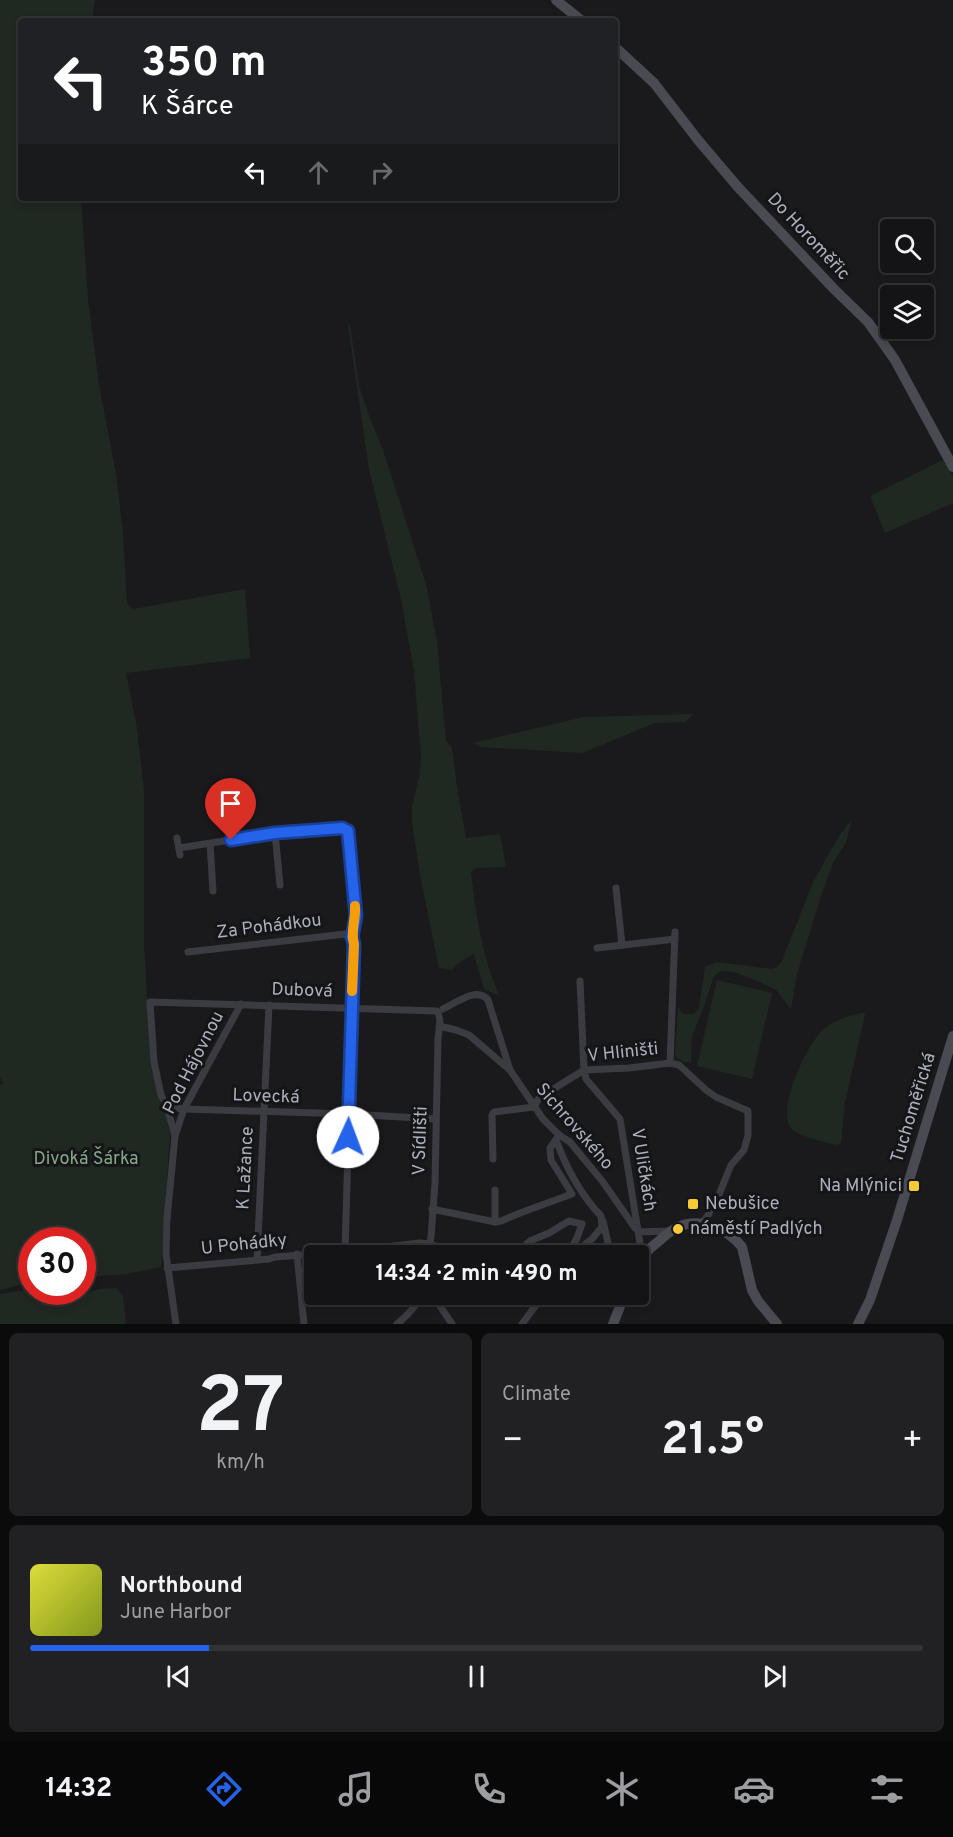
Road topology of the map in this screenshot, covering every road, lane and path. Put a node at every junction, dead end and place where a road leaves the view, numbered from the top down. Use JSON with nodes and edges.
{"nodes":[{"id":1,"x":556,"y":0,"type":"edge"},
{"id":2,"x":578,"y":18,"type":"edge"},
{"id":3,"x":618,"y":50,"type":"edge"},
{"id":4,"x":953,"y":467,"type":"edge"},
{"id":5,"x":275,"y":833,"type":"junction"},
{"id":6,"x":177,"y":838,"type":"dead end"},
{"id":7,"x":210,"y":844,"type":"junction"},
{"id":8,"x":280,"y":885,"type":"dead end"},
{"id":9,"x":616,"y":888,"type":"dead end"},
{"id":10,"x":213,"y":891,"type":"dead end"},
{"id":11,"x":352,"y":937,"type":"junction"},
{"id":12,"x":622,"y":945,"type":"junction"},
{"id":13,"x":597,"y":948,"type":"dead end"},
{"id":14,"x":188,"y":952,"type":"dead end"},
{"id":15,"x":580,"y":981,"type":"dead end"},
{"id":16,"x":150,"y":1002,"type":"joint"},
{"id":17,"x":241,"y":1004,"type":"junction"},
{"id":18,"x":269,"y":1005,"type":"junction"},
{"id":19,"x":352,"y":1007,"type":"junction"},
{"id":20,"x":443,"y":1009,"type":"dead end"},
{"id":21,"x":439,"y":1026,"type":"junction"},
{"id":22,"x":953,"y":1036,"type":"edge"},
{"id":23,"x":670,"y":1063,"type":"junction"},
{"id":24,"x":510,"y":1070,"type":"junction"},
{"id":25,"x":584,"y":1070,"type":"junction"},
{"id":26,"x":167,"y":1107,"type":"junction"},
{"id":27,"x":534,"y":1107,"type":"junction"},
{"id":28,"x":184,"y":1110,"type":"junction"},
{"id":29,"x":264,"y":1113,"type":"junction"},
{"id":30,"x":349,"y":1114,"type":"junction"},
{"id":31,"x":436,"y":1119,"type":"junction"},
{"id":32,"x":175,"y":1136,"type":"junction"},
{"id":33,"x":557,"y":1137,"type":"junction"},
{"id":34,"x":494,"y":1159,"type":"dead end"},
{"id":35,"x":495,"y":1190,"type":"dead end"},
{"id":36,"x":432,"y":1209,"type":"junction"},
{"id":37,"x":602,"y":1216,"type":"junction"},
{"id":38,"x":495,"y":1222,"type":"junction"},
{"id":39,"x":702,"y":1223,"type":"junction"},
{"id":40,"x":672,"y":1231,"type":"junction"},
{"id":41,"x":638,"y":1232,"type":"junction"},
{"id":42,"x":430,"y":1244,"type":"joint"},
{"id":43,"x":345,"y":1245,"type":"edge"},
{"id":44,"x":403,"y":1245,"type":"edge"},
{"id":45,"x":526,"y":1245,"type":"edge"},
{"id":46,"x":574,"y":1245,"type":"edge"},
{"id":47,"x":584,"y":1245,"type":"edge"},
{"id":48,"x":609,"y":1245,"type":"edge"},
{"id":49,"x":639,"y":1245,"type":"edge"},
{"id":50,"x":649,"y":1251,"type":"edge"},
{"id":51,"x":297,"y":1254,"type":"junction"},
{"id":52,"x":304,"y":1254,"type":"edge"},
{"id":53,"x":257,"y":1260,"type":"junction"},
{"id":54,"x":167,"y":1268,"type":"junction"},
{"id":55,"x":415,"y":1305,"type":"edge"},
{"id":56,"x":439,"y":1305,"type":"edge"},
{"id":57,"x":536,"y":1305,"type":"edge"},
{"id":58,"x":620,"y":1305,"type":"edge"},
{"id":59,"x":176,"y":1324,"type":"edge"},
{"id":60,"x":304,"y":1324,"type":"edge"},
{"id":61,"x":396,"y":1324,"type":"edge"},
{"id":62,"x":452,"y":1324,"type":"edge"},
{"id":63,"x":522,"y":1324,"type":"edge"},
{"id":64,"x":613,"y":1324,"type":"edge"},
{"id":65,"x":777,"y":1324,"type":"edge"},
{"id":66,"x":858,"y":1324,"type":"edge"}],
"edges":[{"from":1,"to":2,"type":"street"},
{"from":3,"to":4,"type":"street","name":"Do Horoměřic"},
{"from":5,"to":7,"type":"street"},
{"from":5,"to":8,"type":"street"},
{"from":5,"to":11,"type":"street"},
{"from":6,"to":7,"type":"street"},
{"from":7,"to":10,"type":"street"},
{"from":9,"to":12,"type":"street"},
{"from":11,"to":14,"type":"street","name":"Za Pohádkou"},
{"from":11,"to":19,"type":"street"},
{"from":12,"to":13,"type":"street"},
{"from":12,"to":23,"type":"street"},
{"from":15,"to":25,"type":"street"},
{"from":16,"to":17,"type":"street","name":"Dubová"},
{"from":16,"to":26,"type":"street","name":"Pod Hájovnou"},
{"from":17,"to":18,"type":"street","name":"Dubová"},
{"from":17,"to":28,"type":"street","name":"Pod Hájovnou"},
{"from":18,"to":19,"type":"street","name":"Dubová"},
{"from":18,"to":29,"type":"street","name":"K Lažance"},
{"from":19,"to":21,"type":"street","name":"Dubová"},
{"from":19,"to":30,"type":"street"},
{"from":20,"to":24,"type":"street","name":"Sichrovského"},
{"from":21,"to":24,"type":"street","name":"Sichrovského"},
{"from":21,"to":31,"type":"street","name":"V Sídlišti"},
{"from":22,"to":66,"type":"street","name":"Tuchoměřická"},
{"from":23,"to":25,"type":"street","name":"V Hliništi"},
{"from":23,"to":39,"type":"street","name":"V Hliništi"},
{"from":24,"to":27,"type":"street","name":"Sichrovského"},
{"from":25,"to":27,"type":"street","name":"V Hliništi"},
{"from":25,"to":41,"type":"street","name":"V Uličkách"},
{"from":26,"to":28,"type":"street","name":"Lovecká"},
{"from":26,"to":32,"type":"street","name":"Pod Hájovnou"},
{"from":27,"to":33,"type":"street","name":"Sichrovského"},
{"from":27,"to":34,"type":"street"},
{"from":28,"to":29,"type":"street","name":"Lovecká"},
{"from":28,"to":32,"type":"street","name":"Pod Hájovnou"},
{"from":29,"to":30,"type":"street","name":"Lovecká"},
{"from":29,"to":53,"type":"street","name":"K Lažance"},
{"from":30,"to":31,"type":"street","name":"Lovecká"},
{"from":30,"to":43,"type":"street"},
{"from":31,"to":36,"type":"street","name":"V Sídlišti"},
{"from":32,"to":54,"type":"street","name":"Pod Hájovnou"},
{"from":33,"to":37,"type":"street"},
{"from":33,"to":38,"type":"street"},
{"from":33,"to":41,"type":"street","name":"Sichrovského"},
{"from":35,"to":38,"type":"street"},
{"from":36,"to":38,"type":"street"},
{"from":36,"to":42,"type":"street","name":"V Sídlišti"},
{"from":37,"to":47,"type":"street"},
{"from":37,"to":48,"type":"street"},
{"from":39,"to":40,"type":"street"},
{"from":39,"to":65,"type":"street"},
{"from":40,"to":41,"type":"street"},
{"from":40,"to":50,"type":"street"},
{"from":41,"to":49,"type":"street"},
{"from":42,"to":44,"type":"street","name":"U Pohádky"},
{"from":45,"to":46,"type":"street"},
{"from":51,"to":52,"type":"street","name":"U Pohádky"},
{"from":51,"to":53,"type":"street","name":"U Pohádky"},
{"from":51,"to":60,"type":"street"},
{"from":53,"to":54,"type":"street","name":"U Pohádky"},
{"from":54,"to":59,"type":"street","name":"Pod Hájovnou"},
{"from":55,"to":61,"type":"street"},
{"from":56,"to":62,"type":"street"},
{"from":57,"to":63,"type":"street"},
{"from":58,"to":64,"type":"street"}]}
